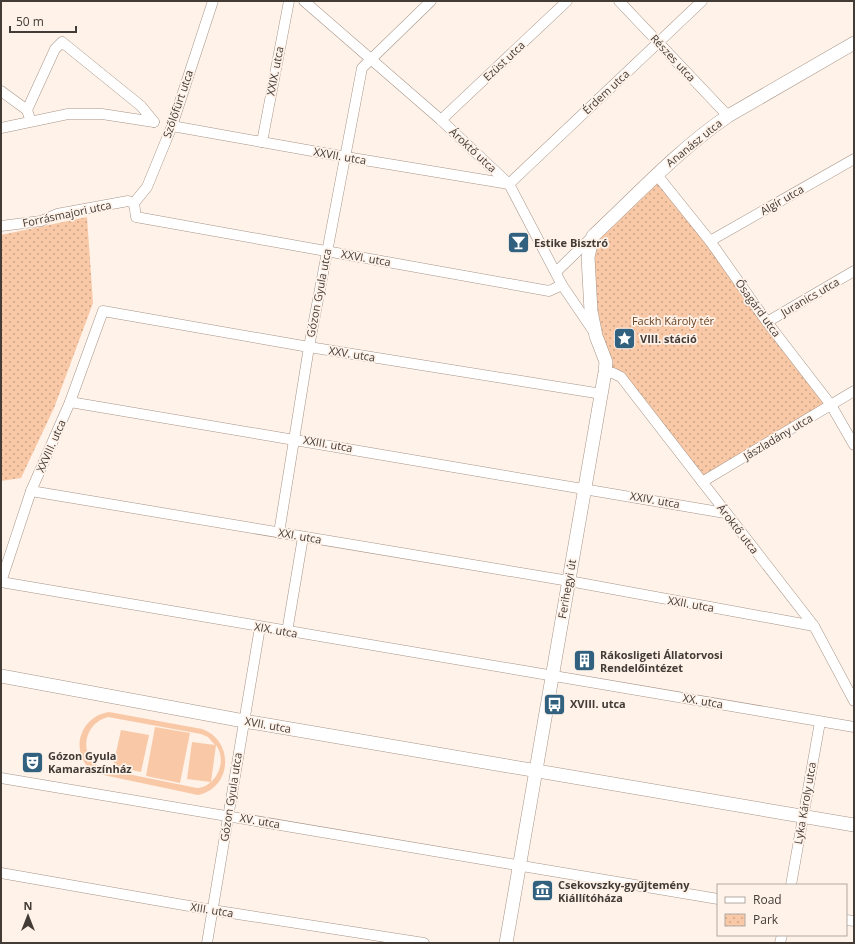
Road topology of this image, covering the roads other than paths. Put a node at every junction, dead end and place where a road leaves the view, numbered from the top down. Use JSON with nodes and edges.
{"nodes":[{"id":1,"x":213,"y":1,"type":"edge"},
{"id":2,"x":289,"y":1,"type":"edge"},
{"id":3,"x":304,"y":1,"type":"edge"},
{"id":4,"x":431,"y":1,"type":"edge"},
{"id":5,"x":567,"y":1,"type":"edge"},
{"id":6,"x":619,"y":1,"type":"edge"},
{"id":7,"x":702,"y":1,"type":"edge"},
{"id":8,"x":659,"y":42,"type":"junction"},
{"id":9,"x":854,"y":43,"type":"edge"},
{"id":10,"x":371,"y":58,"type":"junction"},
{"id":11,"x":1,"y":91,"type":"edge"},
{"id":12,"x":27,"y":110,"type":"junction"},
{"id":13,"x":728,"y":116,"type":"junction"},
{"id":14,"x":441,"y":120,"type":"junction"},
{"id":15,"x":31,"y":121,"type":"junction"},
{"id":16,"x":172,"y":126,"type":"junction"},
{"id":17,"x":1,"y":128,"type":"edge"},
{"id":18,"x":262,"y":142,"type":"junction"},
{"id":19,"x":346,"y":157,"type":"junction"},
{"id":20,"x":854,"y":159,"type":"edge"},
{"id":21,"x":656,"y":175,"type":"junction"},
{"id":22,"x":509,"y":184,"type":"junction"},
{"id":23,"x":134,"y":203,"type":"junction"},
{"id":24,"x":1,"y":226,"type":"edge"},
{"id":25,"x":593,"y":236,"type":"junction"},
{"id":26,"x":710,"y":241,"type":"junction"},
{"id":27,"x":327,"y":251,"type":"junction"},
{"id":28,"x":854,"y":271,"type":"edge"},
{"id":29,"x":556,"y":272,"type":"junction"},
{"id":30,"x":562,"y":285,"type":"junction"},
{"id":31,"x":103,"y":311,"type":"joint"},
{"id":32,"x":767,"y":322,"type":"junction"},
{"id":33,"x":596,"y":336,"type":"junction"},
{"id":34,"x":309,"y":348,"type":"junction"},
{"id":35,"x":606,"y":372,"type":"junction"},
{"id":36,"x":854,"y":391,"type":"edge"},
{"id":37,"x":602,"y":394,"type":"junction"},
{"id":38,"x":70,"y":402,"type":"junction"},
{"id":39,"x":831,"y":405,"type":"junction"},
{"id":40,"x":295,"y":438,"type":"junction"},
{"id":41,"x":854,"y":445,"type":"edge"},
{"id":42,"x":702,"y":482,"type":"junction"},
{"id":43,"x":585,"y":488,"type":"junction"},
{"id":44,"x":31,"y":491,"type":"junction"},
{"id":45,"x":725,"y":513,"type":"junction"},
{"id":46,"x":278,"y":532,"type":"junction"},
{"id":47,"x":303,"y":537,"type":"junction"},
{"id":48,"x":1,"y":582,"type":"edge"},
{"id":49,"x":569,"y":582,"type":"junction"},
{"id":50,"x":814,"y":626,"type":"junction"},
{"id":51,"x":260,"y":627,"type":"junction"},
{"id":52,"x":287,"y":632,"type":"junction"},
{"id":53,"x":552,"y":675,"type":"junction"},
{"id":54,"x":1,"y":676,"type":"edge"},
{"id":55,"x":854,"y":701,"type":"edge"},
{"id":56,"x":244,"y":721,"type":"junction"},
{"id":57,"x":820,"y":722,"type":"junction"},
{"id":58,"x":854,"y":727,"type":"edge"},
{"id":59,"x":536,"y":769,"type":"junction"},
{"id":60,"x":1,"y":778,"type":"edge"},
{"id":61,"x":228,"y":816,"type":"junction"},
{"id":62,"x":803,"y":816,"type":"junction"},
{"id":63,"x":854,"y":825,"type":"edge"},
{"id":64,"x":520,"y":865,"type":"junction"},
{"id":65,"x":1,"y":874,"type":"edge"},
{"id":66,"x":791,"y":884,"type":"edge"},
{"id":67,"x":717,"y":898,"type":"edge"},
{"id":68,"x":212,"y":910,"type":"junction"},
{"id":69,"x":206,"y":943,"type":"edge"},
{"id":70,"x":424,"y":943,"type":"edge"},
{"id":71,"x":506,"y":943,"type":"edge"}],
"edges":[{"from":1,"to":16,"type":"street","name":"Szőlőfürt utca"},
{"from":2,"to":18,"type":"street","name":"XXIX. utca"},
{"from":3,"to":10,"type":"street","name":"Ároktő utca"},
{"from":4,"to":10,"type":"street","name":"Gózon Gyula utca"},
{"from":5,"to":14,"type":"street","name":"Ezüst utca"},
{"from":6,"to":8,"type":"street","name":"Részes utca"},
{"from":7,"to":8,"type":"street","name":"Érdem utca"},
{"from":8,"to":13,"type":"street","name":"Részes utca"},
{"from":8,"to":22,"type":"street","name":"Érdem utca"},
{"from":9,"to":13,"type":"street","name":"Ananász utca"},
{"from":10,"to":14,"type":"street","name":"Ároktő utca"},
{"from":10,"to":19,"type":"street","name":"Gózon Gyula utca"},
{"from":11,"to":12,"type":"street"},
{"from":12,"to":15,"type":"street"},
{"from":12,"to":15,"type":"street"},
{"from":13,"to":21,"type":"street","name":"Ananász utca"},
{"from":14,"to":22,"type":"street","name":"Ároktő utca"},
{"from":15,"to":17,"type":"street"},
{"from":16,"to":18,"type":"street","name":"XXVII. utca"},
{"from":16,"to":23,"type":"street","name":"Szőlőfürt utca"},
{"from":18,"to":19,"type":"street","name":"XXVII. utca"},
{"from":19,"to":22,"type":"street","name":"XXVII. utca"},
{"from":19,"to":27,"type":"street","name":"Gózon Gyula utca"},
{"from":20,"to":26,"type":"street","name":"Algír utca"},
{"from":21,"to":25,"type":"street","name":"Ananász utca"},
{"from":21,"to":26,"type":"street","name":"Ősagárd utca"},
{"from":22,"to":29,"type":"street","name":"Ároktő utca"},
{"from":23,"to":24,"type":"street","name":"Forrásmajori utca"},
{"from":23,"to":27,"type":"street","name":"XXVI. utca"},
{"from":25,"to":29,"type":"street","name":"Ananász utca"},
{"from":25,"to":33,"type":"street","name":"Ferihegyi út"},
{"from":26,"to":32,"type":"street","name":"Ősagárd utca"},
{"from":27,"to":30,"type":"street","name":"XXVI. utca"},
{"from":27,"to":34,"type":"street","name":"Gózon Gyula utca"},
{"from":28,"to":32,"type":"street","name":"Juranics utca"},
{"from":29,"to":30,"type":"street","name":"Ároktő utca"},
{"from":30,"to":33,"type":"street","name":"Ároktő utca"},
{"from":31,"to":34,"type":"street","name":"XXV. utca"},
{"from":31,"to":38,"type":"street","name":"XXVIII. utca"},
{"from":32,"to":39,"type":"street","name":"Ősagárd utca"},
{"from":33,"to":35,"type":"street","name":"Ferihegyi út"},
{"from":34,"to":37,"type":"street","name":"XXV. utca"},
{"from":34,"to":40,"type":"street","name":"Gózon Gyula utca"},
{"from":35,"to":37,"type":"street","name":"Ferihegyi út"},
{"from":35,"to":42,"type":"street","name":"Ároktő utca"},
{"from":36,"to":39,"type":"street","name":"Jászladány utca"},
{"from":37,"to":43,"type":"street","name":"Ferihegyi út"},
{"from":38,"to":40,"type":"street","name":"XXIII. utca"},
{"from":38,"to":44,"type":"street","name":"XXVIII. utca"},
{"from":39,"to":41,"type":"street","name":"Ősagárd utca"},
{"from":39,"to":42,"type":"street","name":"Jászladány utca"},
{"from":40,"to":43,"type":"street","name":"XXIII. utca"},
{"from":40,"to":46,"type":"street","name":"Gózon Gyula utca"},
{"from":42,"to":45,"type":"street","name":"Ároktő utca"},
{"from":43,"to":45,"type":"street","name":"XXIV. utca"},
{"from":43,"to":49,"type":"street","name":"Ferihegyi út"},
{"from":44,"to":46,"type":"street","name":"XXI. utca"},
{"from":44,"to":48,"type":"street","name":"XXVIII. utca"},
{"from":45,"to":50,"type":"street","name":"Ároktő utca"},
{"from":46,"to":47,"type":"street","name":"XXI. utca"},
{"from":47,"to":49,"type":"street","name":"XXI. utca"},
{"from":47,"to":52,"type":"street"},
{"from":48,"to":51,"type":"street","name":"XIX. utca"},
{"from":49,"to":50,"type":"street","name":"XXII. utca"},
{"from":49,"to":53,"type":"street","name":"Ferihegyi út"},
{"from":50,"to":55,"type":"street","name":"Ároktő utca"},
{"from":51,"to":52,"type":"street","name":"XIX. utca"},
{"from":51,"to":56,"type":"street","name":"Gózon Gyula utca"},
{"from":52,"to":53,"type":"street","name":"XIX. utca"},
{"from":53,"to":57,"type":"street","name":"XX. utca"},
{"from":53,"to":59,"type":"street","name":"Ferihegyi út"},
{"from":54,"to":56,"type":"street","name":"XVII. utca"},
{"from":56,"to":59,"type":"street","name":"XVII. utca"},
{"from":56,"to":61,"type":"street","name":"Gózon Gyula utca"},
{"from":57,"to":58,"type":"street","name":"XX. utca"},
{"from":57,"to":62,"type":"street","name":"Lyka Károly utca"},
{"from":59,"to":62,"type":"street"},
{"from":59,"to":64,"type":"street","name":"Ferihegyi út"},
{"from":60,"to":61,"type":"street","name":"XV. utca"},
{"from":61,"to":64,"type":"street","name":"XV. utca"},
{"from":61,"to":68,"type":"street","name":"Gózon Gyula utca"},
{"from":62,"to":63,"type":"street"},
{"from":62,"to":66,"type":"street","name":"Lyka Károly utca"},
{"from":64,"to":67,"type":"street","name":"XV. utca"},
{"from":64,"to":71,"type":"street","name":"Ferihegyi út"},
{"from":65,"to":68,"type":"street","name":"XIII. utca"},
{"from":68,"to":69,"type":"street","name":"Gózon Gyula utca"},
{"from":68,"to":70,"type":"street","name":"XIII. utca"}]}
